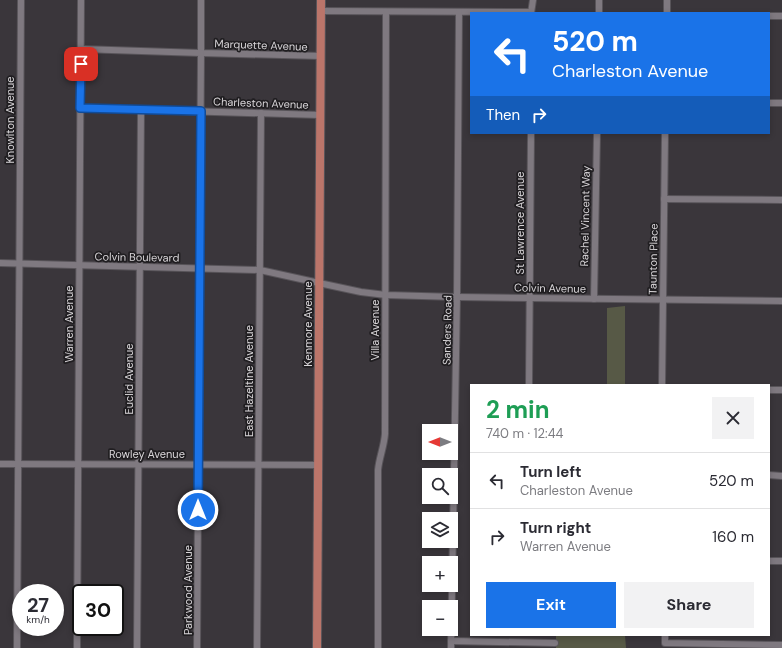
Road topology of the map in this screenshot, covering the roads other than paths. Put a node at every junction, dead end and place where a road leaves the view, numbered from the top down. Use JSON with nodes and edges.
{"nodes":[{"id":1,"x":21,"y":0,"type":"edge"},
{"id":2,"x":81,"y":0,"type":"edge"},
{"id":3,"x":201,"y":0,"type":"edge"},
{"id":4,"x":321,"y":0,"type":"edge"},
{"id":5,"x":533,"y":0,"type":"edge"},
{"id":6,"x":599,"y":0,"type":"edge"},
{"id":7,"x":667,"y":0,"type":"edge"},
{"id":8,"x":321,"y":11,"type":"junction"},
{"id":9,"x":386,"y":12,"type":"junction"},
{"id":10,"x":459,"y":12,"type":"junction"},
{"id":11,"x":470,"y":12,"type":"edge"},
{"id":12,"x":531,"y":12,"type":"edge"},
{"id":13,"x":599,"y":12,"type":"edge"},
{"id":14,"x":667,"y":12,"type":"edge"},
{"id":15,"x":770,"y":16,"type":"edge"},
{"id":16,"x":782,"y":16,"type":"edge"},
{"id":17,"x":81,"y":49,"type":"junction"},
{"id":18,"x":201,"y":53,"type":"junction"},
{"id":19,"x":321,"y":56,"type":"junction"},
{"id":20,"x":770,"y":103,"type":"edge"},
{"id":21,"x":782,"y":104,"type":"edge"},
{"id":22,"x":80,"y":108,"type":"junction"},
{"id":23,"x":142,"y":109,"type":"junction"},
{"id":24,"x":201,"y":111,"type":"junction"},
{"id":25,"x":261,"y":113,"type":"junction"},
{"id":26,"x":320,"y":115,"type":"junction"},
{"id":27,"x":531,"y":134,"type":"edge"},
{"id":28,"x":597,"y":134,"type":"edge"},
{"id":29,"x":665,"y":134,"type":"edge"},
{"id":30,"x":664,"y":199,"type":"junction"},
{"id":31,"x":782,"y":200,"type":"edge"},
{"id":32,"x":0,"y":264,"type":"edge"},
{"id":33,"x":19,"y":264,"type":"junction"},
{"id":34,"x":80,"y":265,"type":"junction"},
{"id":35,"x":140,"y":267,"type":"junction"},
{"id":36,"x":200,"y":268,"type":"junction"},
{"id":37,"x":260,"y":270,"type":"junction"},
{"id":38,"x":319,"y":283,"type":"junction"},
{"id":39,"x":386,"y":295,"type":"junction"},
{"id":40,"x":457,"y":297,"type":"junction"},
{"id":41,"x":530,"y":298,"type":"junction"},
{"id":42,"x":594,"y":299,"type":"junction"},
{"id":43,"x":663,"y":300,"type":"junction"},
{"id":44,"x":782,"y":301,"type":"edge"},
{"id":45,"x":529,"y":384,"type":"edge"},
{"id":46,"x":662,"y":384,"type":"edge"},
{"id":47,"x":770,"y":390,"type":"edge"},
{"id":48,"x":782,"y":390,"type":"edge"},
{"id":49,"x":0,"y":464,"type":"edge"},
{"id":50,"x":18,"y":464,"type":"junction"},
{"id":51,"x":78,"y":464,"type":"junction"},
{"id":52,"x":138,"y":464,"type":"junction"},
{"id":53,"x":198,"y":465,"type":"junction"},
{"id":54,"x":259,"y":465,"type":"junction"},
{"id":55,"x":319,"y":465,"type":"junction"},
{"id":56,"x":770,"y":475,"type":"edge"},
{"id":57,"x":782,"y":476,"type":"edge"},
{"id":58,"x":770,"y":560,"type":"edge"},
{"id":59,"x":782,"y":561,"type":"edge"},
{"id":60,"x":524,"y":636,"type":"edge"},
{"id":61,"x":665,"y":636,"type":"edge"},
{"id":62,"x":524,"y":643,"type":"junction"},
{"id":63,"x":555,"y":643,"type":"dead end"},
{"id":64,"x":451,"y":645,"type":"edge"},
{"id":65,"x":491,"y":645,"type":"edge"},
{"id":66,"x":782,"y":645,"type":"edge"},
{"id":67,"x":733,"y":646,"type":"edge"},
{"id":68,"x":17,"y":648,"type":"edge"},
{"id":69,"x":77,"y":648,"type":"edge"},
{"id":70,"x":137,"y":648,"type":"edge"},
{"id":71,"x":197,"y":648,"type":"edge"},
{"id":72,"x":257,"y":648,"type":"edge"},
{"id":73,"x":317,"y":648,"type":"edge"},
{"id":74,"x":378,"y":648,"type":"edge"}],
"edges":[{"from":1,"to":33,"type":"street","name":"Knowlton Avenue"},
{"from":2,"to":17,"type":"street","name":"Warren Avenue"},
{"from":3,"to":18,"type":"street","name":"Parkwood Avenue"},
{"from":4,"to":8,"type":"main road","name":"Kenmore Avenue"},
{"from":5,"to":12,"type":"street"},
{"from":6,"to":13,"type":"street"},
{"from":7,"to":14,"type":"street"},
{"from":8,"to":9,"type":"street"},
{"from":8,"to":19,"type":"main road","name":"Kenmore Avenue"},
{"from":9,"to":10,"type":"street"},
{"from":9,"to":39,"type":"street","name":"Villa Avenue"},
{"from":10,"to":11,"type":"street"},
{"from":10,"to":40,"type":"street","name":"Sanders Road"},
{"from":15,"to":16,"type":"street"},
{"from":17,"to":18,"type":"street","name":"Marquette Avenue"},
{"from":17,"to":22,"type":"street","name":"Warren Avenue"},
{"from":18,"to":19,"type":"street","name":"Marquette Avenue"},
{"from":18,"to":24,"type":"street","name":"Parkwood Avenue"},
{"from":19,"to":26,"type":"main road","name":"Kenmore Avenue"},
{"from":20,"to":21,"type":"street"},
{"from":22,"to":23,"type":"street","name":"Charleston Avenue"},
{"from":22,"to":34,"type":"street","name":"Warren Avenue"},
{"from":23,"to":24,"type":"street","name":"Charleston Avenue"},
{"from":23,"to":35,"type":"street","name":"Euclid Avenue"},
{"from":24,"to":25,"type":"street","name":"Charleston Avenue"},
{"from":24,"to":36,"type":"street","name":"Parkwood Avenue"},
{"from":25,"to":26,"type":"street","name":"Charleston Avenue"},
{"from":25,"to":37,"type":"street","name":"East Hazeltine Avenue"},
{"from":26,"to":38,"type":"main road","name":"Kenmore Avenue"},
{"from":27,"to":41,"type":"street","name":"St Lawrence Avenue"},
{"from":28,"to":42,"type":"street","name":"Rachel Vincent Way"},
{"from":29,"to":30,"type":"street","name":"Taunton Place"},
{"from":30,"to":31,"type":"street"},
{"from":30,"to":43,"type":"street","name":"Taunton Place"},
{"from":32,"to":33,"type":"street","name":"Colvin Boulevard"},
{"from":33,"to":34,"type":"street","name":"Colvin Boulevard"},
{"from":33,"to":50,"type":"street","name":"Knowlton Avenue"},
{"from":34,"to":35,"type":"street","name":"Colvin Boulevard"},
{"from":34,"to":51,"type":"street","name":"Warren Avenue"},
{"from":35,"to":36,"type":"street","name":"Colvin Boulevard"},
{"from":35,"to":52,"type":"street","name":"Euclid Avenue"},
{"from":36,"to":37,"type":"street","name":"Colvin Boulevard"},
{"from":36,"to":53,"type":"street","name":"Parkwood Avenue"},
{"from":37,"to":38,"type":"street","name":"Colvin Boulevard"},
{"from":37,"to":54,"type":"street","name":"East Hazeltine Avenue"},
{"from":38,"to":39,"type":"street","name":"Colvin Avenue"},
{"from":38,"to":55,"type":"main road","name":"Kenmore Avenue"},
{"from":39,"to":40,"type":"street","name":"Colvin Avenue"},
{"from":39,"to":74,"type":"street","name":"Villa Avenue"},
{"from":40,"to":41,"type":"street","name":"Colvin Avenue"},
{"from":40,"to":64,"type":"street","name":"Sanders Road"},
{"from":41,"to":42,"type":"street","name":"Colvin Avenue"},
{"from":41,"to":45,"type":"street","name":"St Lawrence Avenue"},
{"from":42,"to":43,"type":"street","name":"Colvin Avenue"},
{"from":43,"to":44,"type":"street","name":"Colvin Avenue"},
{"from":43,"to":46,"type":"street","name":"Taunton Place"},
{"from":47,"to":48,"type":"street"},
{"from":49,"to":50,"type":"street","name":"Rowley Avenue"},
{"from":50,"to":51,"type":"street","name":"Rowley Avenue"},
{"from":50,"to":68,"type":"street","name":"Knowlton Avenue"},
{"from":51,"to":52,"type":"street","name":"Rowley Avenue"},
{"from":51,"to":69,"type":"street","name":"Warren Avenue"},
{"from":52,"to":53,"type":"street","name":"Rowley Avenue"},
{"from":52,"to":70,"type":"street","name":"Euclid Avenue"},
{"from":53,"to":54,"type":"street","name":"Rowley Avenue"},
{"from":53,"to":71,"type":"street","name":"Parkwood Avenue"},
{"from":54,"to":55,"type":"street","name":"Rowley Avenue"},
{"from":54,"to":72,"type":"street","name":"East Hazeltine Avenue"},
{"from":55,"to":73,"type":"main road","name":"Kenmore Avenue"},
{"from":56,"to":57,"type":"street"},
{"from":58,"to":59,"type":"street"},
{"from":60,"to":62,"type":"street"},
{"from":61,"to":67,"type":"street"},
{"from":62,"to":63,"type":"street"},
{"from":62,"to":65,"type":"street"},
{"from":64,"to":65,"type":"street"},
{"from":66,"to":67,"type":"street"}]}
